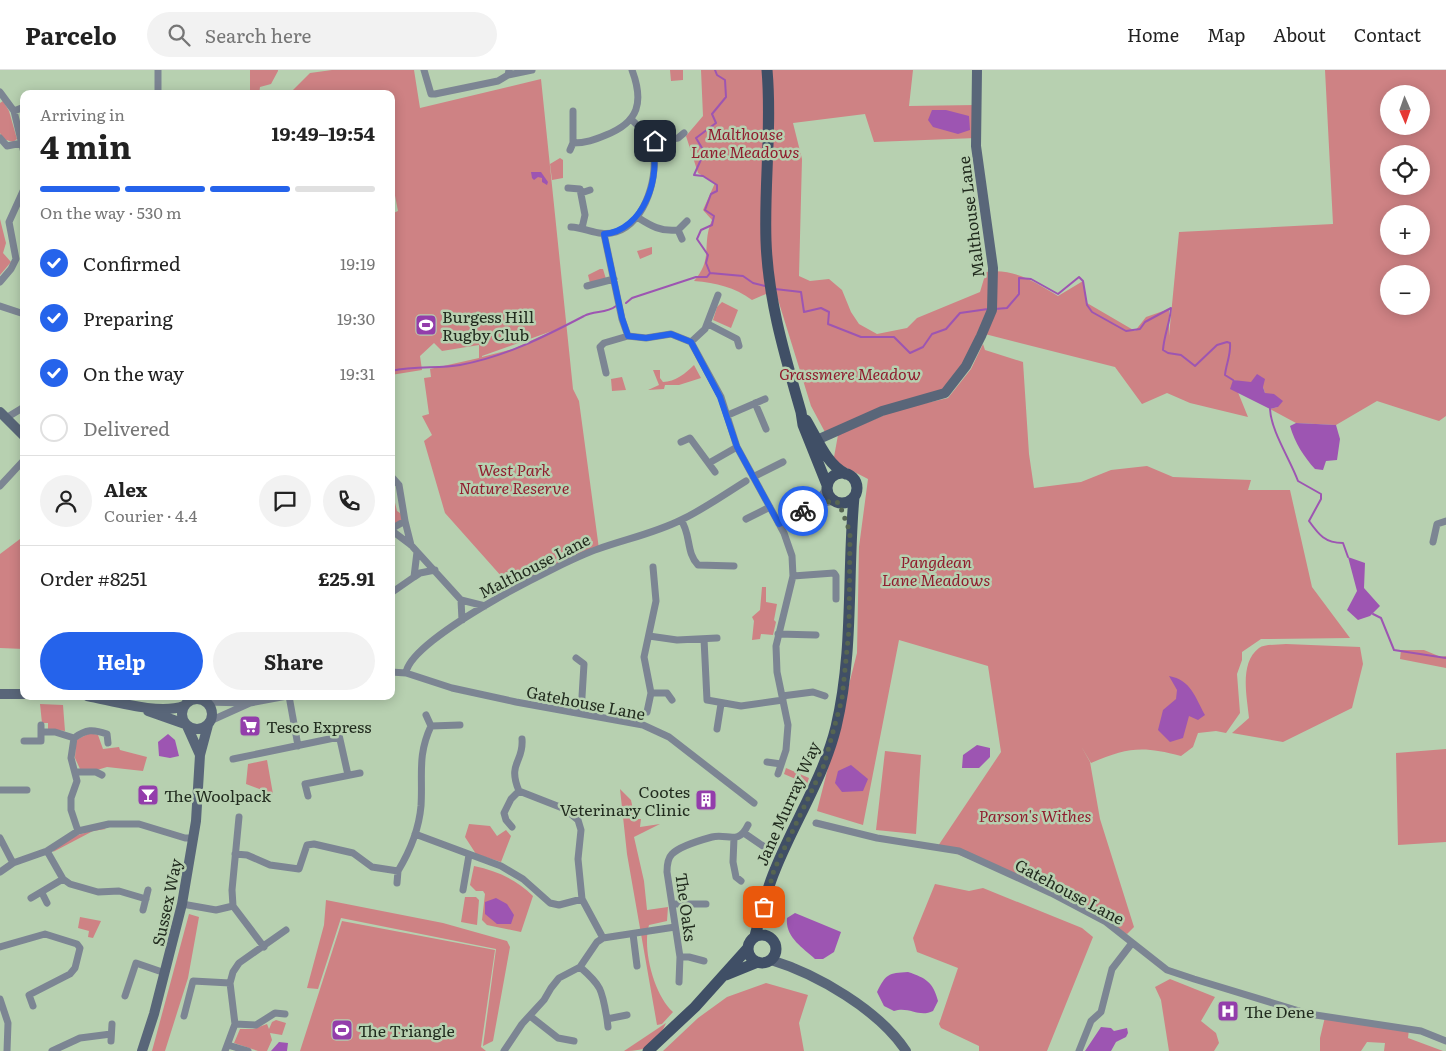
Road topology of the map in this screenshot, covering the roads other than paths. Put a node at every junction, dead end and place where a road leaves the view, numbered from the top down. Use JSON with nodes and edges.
{"nodes":[{"id":1,"x":158,"y":70,"type":"edge"},
{"id":2,"x":424,"y":70,"type":"edge"},
{"id":3,"x":532,"y":70,"type":"edge"},
{"id":4,"x":632,"y":70,"type":"edge"},
{"id":5,"x":767,"y":70,"type":"edge"},
{"id":6,"x":977,"y":70,"type":"edge"},
{"id":7,"x":508,"y":72,"type":"edge"},
{"id":8,"x":158,"y":90,"type":"edge"},
{"id":9,"x":1,"y":95,"type":"edge"},
{"id":10,"x":20,"y":108,"type":"edge"},
{"id":11,"x":14,"y":111,"type":"junction"},
{"id":12,"x":573,"y":111,"type":"dead end"},
{"id":13,"x":632,"y":119,"type":"junction"},
{"id":14,"x":684,"y":133,"type":"dead end"},
{"id":15,"x":20,"y":135,"type":"edge"},
{"id":16,"x":0,"y":138,"type":"edge"},
{"id":17,"x":651,"y":142,"type":"junction"},
{"id":18,"x":20,"y":143,"type":"edge"},
{"id":19,"x":568,"y":188,"type":"dead end"},
{"id":20,"x":590,"y":190,"type":"dead end"},
{"id":21,"x":581,"y":193,"type":"junction"},
{"id":22,"x":20,"y":207,"type":"edge"},
{"id":23,"x":637,"y":217,"type":"junction"},
{"id":24,"x":687,"y":221,"type":"dead end"},
{"id":25,"x":571,"y":227,"type":"dead end"},
{"id":26,"x":582,"y":228,"type":"junction"},
{"id":27,"x":678,"y":230,"type":"junction"},
{"id":28,"x":604,"y":234,"type":"junction"},
{"id":29,"x":682,"y":239,"type":"dead end"},
{"id":30,"x":614,"y":279,"type":"junction"},
{"id":31,"x":0,"y":282,"type":"edge"},
{"id":32,"x":587,"y":286,"type":"dead end"},
{"id":33,"x":718,"y":295,"type":"dead end"},
{"id":34,"x":0,"y":306,"type":"edge"},
{"id":35,"x":20,"y":313,"type":"edge"},
{"id":36,"x":708,"y":324,"type":"junction"},
{"id":37,"x":628,"y":336,"type":"junction"},
{"id":38,"x":691,"y":342,"type":"junction"},
{"id":39,"x":739,"y":346,"type":"dead end"},
{"id":40,"x":606,"y":373,"type":"dead end"},
{"id":41,"x":765,"y":399,"type":"dead end"},
{"id":42,"x":755,"y":403,"type":"junction"},
{"id":43,"x":20,"y":409,"type":"edge"},
{"id":44,"x":801,"y":412,"type":"junction"},
{"id":45,"x":3,"y":415,"type":"edge"},
{"id":46,"x":728,"y":415,"type":"junction"},
{"id":47,"x":766,"y":430,"type":"dead end"},
{"id":48,"x":20,"y":432,"type":"edge"},
{"id":49,"x":818,"y":440,"type":"junction"},
{"id":50,"x":680,"y":442,"type":"dead end"},
{"id":51,"x":737,"y":447,"type":"junction"},
{"id":52,"x":783,"y":462,"type":"dead end"},
{"id":53,"x":709,"y":463,"type":"junction"},
{"id":54,"x":20,"y":464,"type":"edge"},
{"id":55,"x":715,"y":472,"type":"dead end"},
{"id":56,"x":846,"y":474,"type":"junction"},
{"id":57,"x":750,"y":479,"type":"junction"},
{"id":58,"x":395,"y":480,"type":"edge"},
{"id":59,"x":0,"y":486,"type":"edge"},
{"id":60,"x":827,"y":487,"type":"junction"},
{"id":61,"x":854,"y":497,"type":"junction"},
{"id":62,"x":837,"y":502,"type":"junction"},
{"id":63,"x":814,"y":504,"type":"junction"},
{"id":64,"x":770,"y":507,"type":"junction"},
{"id":65,"x":746,"y":519,"type":"dead end"},
{"id":66,"x":681,"y":520,"type":"junction"},
{"id":67,"x":405,"y":521,"type":"junction"},
{"id":68,"x":1446,"y":521,"type":"edge"},
{"id":69,"x":779,"y":524,"type":"junction"},
{"id":70,"x":395,"y":527,"type":"edge"},
{"id":71,"x":850,"y":532,"type":"junction"},
{"id":72,"x":395,"y":533,"type":"edge"},
{"id":73,"x":1433,"y":542,"type":"dead end"},
{"id":74,"x":411,"y":545,"type":"junction"},
{"id":75,"x":417,"y":552,"type":"junction"},
{"id":76,"x":734,"y":566,"type":"dead end"},
{"id":77,"x":653,"y":567,"type":"dead end"},
{"id":78,"x":435,"y":570,"type":"junction"},
{"id":79,"x":793,"y":576,"type":"junction"},
{"id":80,"x":414,"y":577,"type":"junction"},
{"id":81,"x":395,"y":590,"type":"edge"},
{"id":82,"x":836,"y":599,"type":"dead end"},
{"id":83,"x":461,"y":600,"type":"junction"},
{"id":84,"x":485,"y":606,"type":"junction"},
{"id":85,"x":462,"y":620,"type":"junction"},
{"id":86,"x":778,"y":634,"type":"junction"},
{"id":87,"x":816,"y":635,"type":"dead end"},
{"id":88,"x":649,"y":636,"type":"junction"},
{"id":89,"x":717,"y":638,"type":"dead end"},
{"id":90,"x":704,"y":639,"type":"junction"},
{"id":91,"x":576,"y":658,"type":"dead end"},
{"id":92,"x":395,"y":672,"type":"edge"},
{"id":93,"x":406,"y":673,"type":"junction"},
{"id":94,"x":651,"y":693,"type":"junction"},
{"id":95,"x":0,"y":694,"type":"edge"},
{"id":96,"x":20,"y":694,"type":"edge"},
{"id":97,"x":825,"y":696,"type":"dead end"},
{"id":98,"x":783,"y":698,"type":"junction"},
{"id":99,"x":108,"y":700,"type":"edge"},
{"id":100,"x":203,"y":700,"type":"edge"},
{"id":101,"x":269,"y":700,"type":"edge"},
{"id":102,"x":289,"y":700,"type":"edge"},
{"id":103,"x":672,"y":700,"type":"dead end"},
{"id":104,"x":188,"y":701,"type":"edge"},
{"id":105,"x":250,"y":704,"type":"junction"},
{"id":106,"x":722,"y":704,"type":"junction"},
{"id":107,"x":135,"y":705,"type":"junction"},
{"id":108,"x":581,"y":712,"type":"junction"},
{"id":109,"x":647,"y":712,"type":"dead end"},
{"id":110,"x":426,"y":715,"type":"dead end"},
{"id":111,"x":209,"y":723,"type":"junction"},
{"id":112,"x":186,"y":725,"type":"junction"},
{"id":113,"x":460,"y":725,"type":"dead end"},
{"id":114,"x":337,"y":726,"type":"dead end"},
{"id":115,"x":431,"y":726,"type":"junction"},
{"id":116,"x":717,"y":729,"type":"dead end"},
{"id":117,"x":339,"y":737,"type":"junction"},
{"id":118,"x":74,"y":738,"type":"junction"},
{"id":119,"x":522,"y":739,"type":"dead end"},
{"id":120,"x":24,"y":741,"type":"dead end"},
{"id":121,"x":108,"y":743,"type":"dead end"},
{"id":122,"x":298,"y":746,"type":"junction"},
{"id":123,"x":200,"y":755,"type":"junction"},
{"id":124,"x":233,"y":759,"type":"dead end"},
{"id":125,"x":767,"y":762,"type":"dead end"},
{"id":126,"x":781,"y":764,"type":"junction"},
{"id":127,"x":75,"y":772,"type":"junction"},
{"id":128,"x":360,"y":773,"type":"dead end"},
{"id":129,"x":778,"y":774,"type":"dead end"},
{"id":130,"x":102,"y":775,"type":"dead end"},
{"id":131,"x":348,"y":775,"type":"junction"},
{"id":132,"x":0,"y":790,"type":"edge"},
{"id":133,"x":27,"y":790,"type":"dead end"},
{"id":134,"x":519,"y":792,"type":"junction"},
{"id":135,"x":308,"y":796,"type":"dead end"},
{"id":136,"x":754,"y":803,"type":"dead end"},
{"id":137,"x":238,"y":818,"type":"dead end"},
{"id":138,"x":816,"y":823,"type":"dead end"},
{"id":139,"x":748,"y":825,"type":"dead end"},
{"id":140,"x":512,"y":827,"type":"dead end"},
{"id":141,"x":78,"y":832,"type":"junction"},
{"id":142,"x":744,"y":833,"type":"junction"},
{"id":143,"x":415,"y":834,"type":"junction"},
{"id":144,"x":0,"y":838,"type":"edge"},
{"id":145,"x":194,"y":838,"type":"junction"},
{"id":146,"x":734,"y":838,"type":"junction"},
{"id":147,"x":763,"y":846,"type":"dead end"},
{"id":148,"x":47,"y":851,"type":"junction"},
{"id":149,"x":235,"y":854,"type":"junction"},
{"id":150,"x":470,"y":855,"type":"junction"},
{"id":151,"x":13,"y":863,"type":"junction"},
{"id":152,"x":0,"y":872,"type":"edge"},
{"id":153,"x":398,"y":872,"type":"junction"},
{"id":154,"x":62,"y":879,"type":"junction"},
{"id":155,"x":742,"y":881,"type":"dead end"},
{"id":156,"x":397,"y":883,"type":"dead end"},
{"id":157,"x":148,"y":890,"type":"dead end"},
{"id":158,"x":463,"y":890,"type":"dead end"},
{"id":159,"x":42,"y":893,"type":"junction"},
{"id":160,"x":31,"y":898,"type":"dead end"},
{"id":161,"x":146,"y":899,"type":"junction"},
{"id":162,"x":582,"y":899,"type":"junction"},
{"id":163,"x":47,"y":903,"type":"dead end"},
{"id":164,"x":182,"y":904,"type":"junction"},
{"id":165,"x":672,"y":904,"type":"junction"},
{"id":166,"x":706,"y":904,"type":"dead end"},
{"id":167,"x":233,"y":906,"type":"junction"},
{"id":168,"x":764,"y":907,"type":"junction"},
{"id":169,"x":143,"y":910,"type":"dead end"},
{"id":170,"x":675,"y":927,"type":"junction"},
{"id":171,"x":286,"y":930,"type":"dead end"},
{"id":172,"x":633,"y":934,"type":"junction"},
{"id":173,"x":755,"y":936,"type":"junction"},
{"id":174,"x":769,"y":936,"type":"junction"},
{"id":175,"x":603,"y":938,"type":"junction"},
{"id":176,"x":1132,"y":943,"type":"junction"},
{"id":177,"x":0,"y":947,"type":"edge"},
{"id":178,"x":264,"y":947,"type":"junction"},
{"id":179,"x":748,"y":948,"type":"junction"},
{"id":180,"x":774,"y":956,"type":"junction"},
{"id":181,"x":680,"y":957,"type":"junction"},
{"id":182,"x":704,"y":961,"type":"dead end"},
{"id":183,"x":758,"y":962,"type":"junction"},
{"id":184,"x":637,"y":966,"type":"dead end"},
{"id":185,"x":580,"y":967,"type":"junction"},
{"id":186,"x":165,"y":974,"type":"junction"},
{"id":187,"x":722,"y":977,"type":"junction"},
{"id":188,"x":679,"y":982,"type":"dead end"},
{"id":189,"x":230,"y":983,"type":"junction"},
{"id":190,"x":125,"y":996,"type":"dead end"},
{"id":191,"x":0,"y":999,"type":"edge"},
{"id":192,"x":34,"y":1006,"type":"dead end"},
{"id":193,"x":284,"y":1014,"type":"dead end"},
{"id":194,"x":184,"y":1016,"type":"dead end"},
{"id":195,"x":530,"y":1016,"type":"junction"},
{"id":196,"x":627,"y":1016,"type":"dead end"},
{"id":197,"x":112,"y":1024,"type":"dead end"},
{"id":198,"x":235,"y":1024,"type":"junction"},
{"id":199,"x":574,"y":1041,"type":"dead end"},
{"id":200,"x":1446,"y":1041,"type":"edge"},
{"id":201,"x":226,"y":1048,"type":"edge"},
{"id":202,"x":7,"y":1051,"type":"edge"},
{"id":203,"x":52,"y":1051,"type":"edge"},
{"id":204,"x":142,"y":1051,"type":"edge"},
{"id":205,"x":248,"y":1051,"type":"edge"},
{"id":206,"x":504,"y":1051,"type":"edge"},
{"id":207,"x":648,"y":1051,"type":"edge"},
{"id":208,"x":906,"y":1051,"type":"edge"},
{"id":209,"x":1079,"y":1051,"type":"edge"}],
"edges":[{"from":1,"to":8,"type":"street"},
{"from":2,"to":7,"type":"street"},
{"from":3,"to":7,"type":"street"},
{"from":4,"to":13,"type":"street"},
{"from":5,"to":44,"type":"main road"},
{"from":6,"to":49,"type":"street","name":"Malthouse Lane"},
{"from":9,"to":11,"type":"street"},
{"from":10,"to":11,"type":"street"},
{"from":11,"to":15,"type":"street"},
{"from":12,"to":13,"type":"street"},
{"from":13,"to":17,"type":"street"},
{"from":14,"to":17,"type":"street"},
{"from":16,"to":18,"type":"street"},
{"from":17,"to":23,"type":"street"},
{"from":19,"to":21,"type":"street"},
{"from":20,"to":21,"type":"street"},
{"from":21,"to":26,"type":"street"},
{"from":22,"to":31,"type":"street"},
{"from":23,"to":27,"type":"street"},
{"from":23,"to":28,"type":"street"},
{"from":24,"to":27,"type":"street"},
{"from":25,"to":26,"type":"street"},
{"from":26,"to":28,"type":"street"},
{"from":27,"to":29,"type":"street"},
{"from":28,"to":30,"type":"street"},
{"from":30,"to":32,"type":"street"},
{"from":30,"to":37,"type":"street"},
{"from":33,"to":36,"type":"street"},
{"from":34,"to":35,"type":"street"},
{"from":36,"to":38,"type":"street"},
{"from":36,"to":39,"type":"street"},
{"from":37,"to":38,"type":"street"},
{"from":37,"to":40,"type":"street"},
{"from":38,"to":46,"type":"street"},
{"from":41,"to":42,"type":"street"},
{"from":42,"to":46,"type":"street"},
{"from":42,"to":47,"type":"street"},
{"from":43,"to":45,"type":"street"},
{"from":44,"to":49,"type":"main road"},
{"from":44,"to":60,"type":"main road"},
{"from":45,"to":48,"type":"street"},
{"from":46,"to":51,"type":"street"},
{"from":49,"to":56,"type":"main road"},
{"from":50,"to":53,"type":"street"},
{"from":51,"to":53,"type":"street"},
{"from":51,"to":57,"type":"street"},
{"from":52,"to":57,"type":"street","name":"Malthouse Lane"},
{"from":53,"to":55,"type":"street"},
{"from":54,"to":59,"type":"street"},
{"from":56,"to":60,"type":"main road"},
{"from":56,"to":61,"type":"main road"},
{"from":57,"to":64,"type":"street"},
{"from":57,"to":66,"type":"street","name":"Malthouse Lane"},
{"from":58,"to":67,"type":"street"},
{"from":60,"to":62,"type":"main road"},
{"from":60,"to":63,"type":"street"},
{"from":61,"to":62,"type":"main road"},
{"from":61,"to":71,"type":"main road"},
{"from":62,"to":63,"type":"street"},
{"from":62,"to":71,"type":"main road"},
{"from":63,"to":69,"type":"street"},
{"from":64,"to":65,"type":"street"},
{"from":64,"to":69,"type":"street"},
{"from":66,"to":76,"type":"street"},
{"from":66,"to":84,"type":"street","name":"Malthouse Lane"},
{"from":67,"to":70,"type":"street"},
{"from":67,"to":74,"type":"street"},
{"from":68,"to":73,"type":"street"},
{"from":69,"to":79,"type":"street"},
{"from":71,"to":168,"type":"main road","name":"Jane Murray Way"},
{"from":72,"to":74,"type":"street"},
{"from":74,"to":75,"type":"street"},
{"from":75,"to":78,"type":"street"},
{"from":75,"to":80,"type":"street"},
{"from":77,"to":88,"type":"street"},
{"from":78,"to":80,"type":"street"},
{"from":78,"to":83,"type":"street"},
{"from":79,"to":82,"type":"street"},
{"from":79,"to":86,"type":"street"},
{"from":80,"to":81,"type":"street"},
{"from":83,"to":84,"type":"street"},
{"from":83,"to":85,"type":"street"},
{"from":84,"to":85,"type":"street","name":"Malthouse Lane"},
{"from":85,"to":93,"type":"street","name":"Malthouse Lane"},
{"from":86,"to":87,"type":"street"},
{"from":86,"to":98,"type":"street"},
{"from":88,"to":90,"type":"street"},
{"from":88,"to":94,"type":"street"},
{"from":89,"to":90,"type":"street"},
{"from":90,"to":106,"type":"street"},
{"from":91,"to":108,"type":"street"},
{"from":92,"to":93,"type":"street","name":"Gatehouse Lane"},
{"from":93,"to":108,"type":"street","name":"Gatehouse Lane"},
{"from":94,"to":103,"type":"street"},
{"from":94,"to":109,"type":"street"},
{"from":95,"to":96,"type":"street"},
{"from":97,"to":98,"type":"street"},
{"from":98,"to":106,"type":"street"},
{"from":98,"to":126,"type":"street"},
{"from":99,"to":107,"type":"street"},
{"from":100,"to":104,"type":"street"},
{"from":100,"to":105,"type":"street"},
{"from":100,"to":111,"type":"street"},
{"from":101,"to":105,"type":"street"},
{"from":102,"to":122,"type":"street"},
{"from":104,"to":107,"type":"street"},
{"from":104,"to":112,"type":"street"},
{"from":105,"to":111,"type":"street"},
{"from":106,"to":116,"type":"street"},
{"from":107,"to":112,"type":"street"},
{"from":108,"to":136,"type":"street","name":"Gatehouse Lane"},
{"from":110,"to":115,"type":"street"},
{"from":111,"to":112,"type":"street"},
{"from":111,"to":123,"type":"street","name":"Sussex Way"},
{"from":112,"to":123,"type":"street","name":"Sussex Way"},
{"from":113,"to":115,"type":"street"},
{"from":114,"to":117,"type":"street"},
{"from":115,"to":143,"type":"street"},
{"from":117,"to":122,"type":"street"},
{"from":117,"to":131,"type":"street"},
{"from":118,"to":120,"type":"street"},
{"from":118,"to":121,"type":"street"},
{"from":118,"to":127,"type":"street"},
{"from":119,"to":134,"type":"street"},
{"from":122,"to":124,"type":"street"},
{"from":123,"to":145,"type":"street","name":"Sussex Way"},
{"from":125,"to":126,"type":"street"},
{"from":126,"to":129,"type":"street"},
{"from":127,"to":130,"type":"street"},
{"from":127,"to":141,"type":"street"},
{"from":128,"to":131,"type":"street"},
{"from":131,"to":135,"type":"street"},
{"from":132,"to":133,"type":"street"},
{"from":134,"to":140,"type":"street"},
{"from":134,"to":162,"type":"street"},
{"from":137,"to":149,"type":"street"},
{"from":138,"to":176,"type":"street","name":"Gatehouse Lane"},
{"from":139,"to":142,"type":"street"},
{"from":141,"to":145,"type":"street"},
{"from":141,"to":148,"type":"street"},
{"from":142,"to":146,"type":"street","name":"The Oaks"},
{"from":142,"to":147,"type":"street"},
{"from":143,"to":150,"type":"street"},
{"from":143,"to":153,"type":"street"},
{"from":144,"to":151,"type":"street"},
{"from":145,"to":164,"type":"street","name":"Sussex Way"},
{"from":146,"to":155,"type":"street"},
{"from":146,"to":165,"type":"street","name":"The Oaks"},
{"from":148,"to":151,"type":"street"},
{"from":148,"to":154,"type":"street"},
{"from":149,"to":153,"type":"street"},
{"from":149,"to":167,"type":"street"},
{"from":150,"to":158,"type":"street"},
{"from":150,"to":162,"type":"street"},
{"from":151,"to":152,"type":"street"},
{"from":153,"to":156,"type":"street"},
{"from":154,"to":159,"type":"street"},
{"from":154,"to":161,"type":"street"},
{"from":157,"to":161,"type":"street"},
{"from":159,"to":160,"type":"street"},
{"from":159,"to":163,"type":"street"},
{"from":161,"to":169,"type":"street"},
{"from":162,"to":175,"type":"street"},
{"from":164,"to":167,"type":"street"},
{"from":164,"to":186,"type":"street","name":"Sussex Way"},
{"from":165,"to":166,"type":"street"},
{"from":165,"to":170,"type":"street","name":"The Oaks"},
{"from":167,"to":178,"type":"street"},
{"from":168,"to":173,"type":"main road","name":"Jane Murray Way"},
{"from":168,"to":174,"type":"main road","name":"Jane Murray Way"},
{"from":170,"to":172,"type":"street"},
{"from":170,"to":181,"type":"street","name":"The Oaks"},
{"from":171,"to":178,"type":"street"},
{"from":172,"to":175,"type":"street"},
{"from":172,"to":184,"type":"street"},
{"from":173,"to":174,"type":"main road"},
{"from":173,"to":179,"type":"main road"},
{"from":174,"to":180,"type":"main road"},
{"from":175,"to":185,"type":"street"},
{"from":176,"to":200,"type":"street","name":"Gatehouse Lane"},
{"from":176,"to":209,"type":"street"},
{"from":177,"to":192,"type":"street"},
{"from":178,"to":189,"type":"street"},
{"from":179,"to":183,"type":"main road"},
{"from":179,"to":187,"type":"main road"},
{"from":180,"to":183,"type":"main road"},
{"from":180,"to":208,"type":"street"},
{"from":181,"to":182,"type":"street"},
{"from":181,"to":188,"type":"street","name":"The Oaks"},
{"from":183,"to":187,"type":"main road"},
{"from":185,"to":195,"type":"street"},
{"from":185,"to":196,"type":"street"},
{"from":186,"to":190,"type":"street"},
{"from":186,"to":204,"type":"street","name":"Sussex Way"},
{"from":187,"to":207,"type":"main road"},
{"from":189,"to":194,"type":"street"},
{"from":189,"to":198,"type":"street"},
{"from":191,"to":202,"type":"street"},
{"from":193,"to":198,"type":"street"},
{"from":195,"to":199,"type":"street"},
{"from":195,"to":206,"type":"street"},
{"from":197,"to":203,"type":"street"},
{"from":198,"to":201,"type":"street"},
{"from":201,"to":205,"type":"street"}]}
